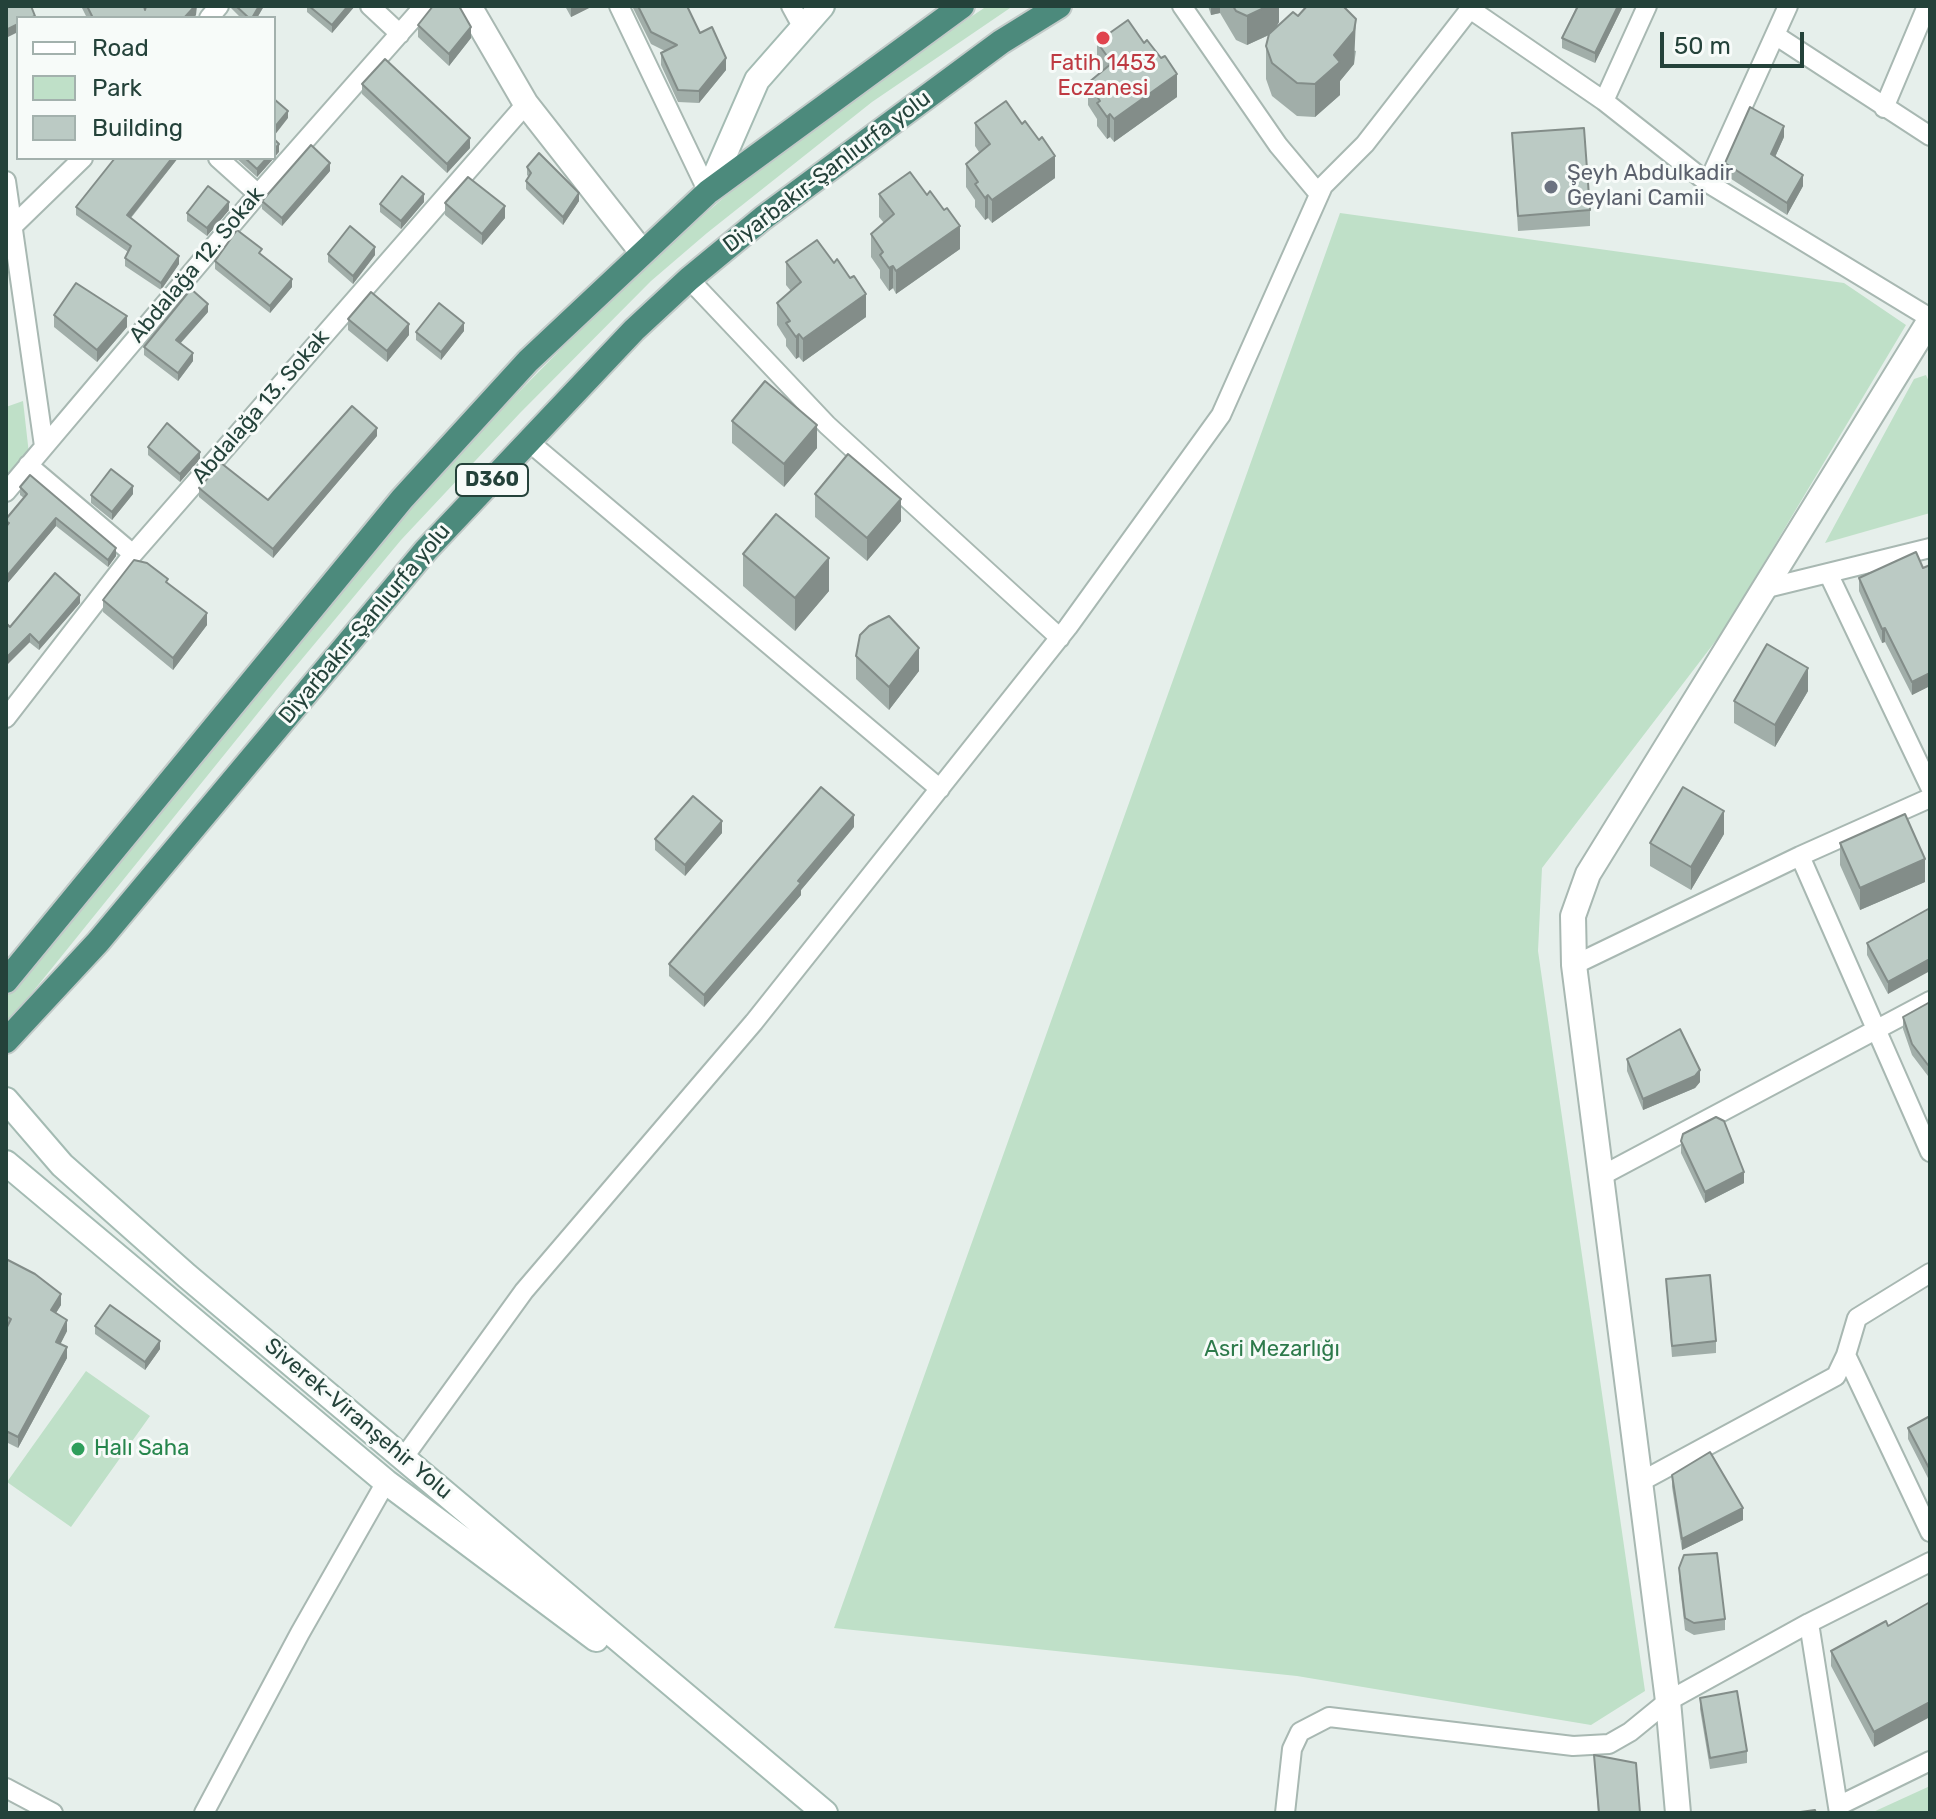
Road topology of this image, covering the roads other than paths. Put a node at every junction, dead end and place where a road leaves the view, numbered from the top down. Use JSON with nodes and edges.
{"nodes":[{"id":1,"x":370,"y":6,"type":"edge"},
{"id":2,"x":424,"y":6,"type":"edge"},
{"id":3,"x":469,"y":6,"type":"edge"},
{"id":4,"x":619,"y":6,"type":"edge"},
{"id":5,"x":791,"y":6,"type":"edge"},
{"id":6,"x":822,"y":6,"type":"edge"},
{"id":7,"x":962,"y":6,"type":"edge"},
{"id":8,"x":1059,"y":6,"type":"edge"},
{"id":9,"x":1182,"y":6,"type":"edge"},
{"id":10,"x":1647,"y":6,"type":"edge"},
{"id":11,"x":1788,"y":6,"type":"edge"},
{"id":12,"x":1927,"y":6,"type":"edge"},
{"id":13,"x":1470,"y":8,"type":"edge"},
{"id":14,"x":803,"y":28,"type":"junction"},
{"id":15,"x":400,"y":34,"type":"junction"},
{"id":16,"x":1775,"y":35,"type":"junction"},
{"id":17,"x":1604,"y":101,"type":"junction"},
{"id":18,"x":526,"y":104,"type":"junction"},
{"id":19,"x":1884,"y":108,"type":"junction"},
{"id":20,"x":1930,"y":136,"type":"edge"},
{"id":21,"x":81,"y":160,"type":"edge"},
{"id":22,"x":220,"y":160,"type":"edge"},
{"id":23,"x":6,"y":181,"type":"edge"},
{"id":24,"x":1708,"y":183,"type":"junction"},
{"id":25,"x":708,"y":192,"type":"junction"},
{"id":26,"x":258,"y":194,"type":"junction"},
{"id":27,"x":1319,"y":194,"type":"junction"},
{"id":28,"x":12,"y":227,"type":"junction"},
{"id":29,"x":642,"y":252,"type":"junction"},
{"id":30,"x":689,"y":279,"type":"junction"},
{"id":31,"x":1930,"y":319,"type":"edge"},
{"id":32,"x":528,"y":441,"type":"junction"},
{"id":33,"x":44,"y":446,"type":"junction"},
{"id":34,"x":28,"y":465,"type":"junction"},
{"id":35,"x":6,"y":492,"type":"edge"},
{"id":36,"x":1930,"y":548,"type":"edge"},
{"id":37,"x":133,"y":554,"type":"junction"},
{"id":38,"x":1828,"y":573,"type":"junction"},
{"id":39,"x":1767,"y":588,"type":"junction"},
{"id":40,"x":1060,"y":638,"type":"junction"},
{"id":41,"x":6,"y":718,"type":"edge"},
{"id":42,"x":1930,"y":787,"type":"edge"},
{"id":43,"x":940,"y":789,"type":"junction"},
{"id":44,"x":1930,"y":798,"type":"edge"},
{"id":45,"x":1800,"y":856,"type":"junction"},
{"id":46,"x":1574,"y":965,"type":"junction"},
{"id":47,"x":6,"y":981,"type":"edge"},
{"id":48,"x":1930,"y":1001,"type":"edge"},
{"id":49,"x":1876,"y":1030,"type":"junction"},
{"id":50,"x":6,"y":1041,"type":"edge"},
{"id":51,"x":6,"y":1100,"type":"edge"},
{"id":52,"x":1930,"y":1152,"type":"edge"},
{"id":53,"x":6,"y":1163,"type":"edge"},
{"id":54,"x":1601,"y":1176,"type":"junction"},
{"id":55,"x":1930,"y":1273,"type":"edge"},
{"id":56,"x":1846,"y":1355,"type":"junction"},
{"id":57,"x":404,"y":1457,"type":"junction"},
{"id":58,"x":386,"y":1482,"type":"junction"},
{"id":59,"x":1640,"y":1482,"type":"junction"},
{"id":60,"x":1930,"y":1532,"type":"edge"},
{"id":61,"x":1930,"y":1562,"type":"edge"},
{"id":62,"x":1809,"y":1623,"type":"junction"},
{"id":63,"x":1668,"y":1701,"type":"junction"},
{"id":64,"x":721,"y":1727,"type":"junction"},
{"id":65,"x":1930,"y":1761,"type":"edge"},
{"id":66,"x":6,"y":1788,"type":"edge"},
{"id":67,"x":1838,"y":1810,"type":"edge"},
{"id":68,"x":53,"y":1813,"type":"edge"},
{"id":69,"x":204,"y":1813,"type":"edge"},
{"id":70,"x":825,"y":1813,"type":"edge"},
{"id":71,"x":1285,"y":1813,"type":"edge"},
{"id":72,"x":1678,"y":1813,"type":"edge"}],
"edges":[{"from":1,"to":15,"type":"street"},
{"from":2,"to":15,"type":"street","name":"Abdalağa 12. Sokak"},
{"from":3,"to":18,"type":"main road"},
{"from":4,"to":25,"type":"street"},
{"from":5,"to":14,"type":"street"},
{"from":6,"to":14,"type":"main road"},
{"from":7,"to":25,"type":"highway","number":"D360"},
{"from":8,"to":30,"type":"highway","name":"Diyarbakır-Şanlıurfa yolu","number":"D360"},
{"from":9,"to":27,"type":"street"},
{"from":10,"to":17,"type":"street"},
{"from":11,"to":16,"type":"street"},
{"from":12,"to":19,"type":"street"},
{"from":13,"to":17,"type":"street"},
{"from":13,"to":27,"type":"street"},
{"from":14,"to":25,"type":"main road"},
{"from":15,"to":26,"type":"street","name":"Abdalağa 12. Sokak"},
{"from":16,"to":19,"type":"street"},
{"from":16,"to":24,"type":"street"},
{"from":17,"to":24,"type":"street"},
{"from":18,"to":29,"type":"main road"},
{"from":18,"to":37,"type":"street","name":"Abdalağa 13. Sokak"},
{"from":19,"to":20,"type":"street"},
{"from":21,"to":28,"type":"street"},
{"from":22,"to":26,"type":"street"},
{"from":23,"to":28,"type":"street"},
{"from":24,"to":31,"type":"street"},
{"from":25,"to":29,"type":"highway","number":"D360"},
{"from":26,"to":33,"type":"street","name":"Abdalağa 12. Sokak"},
{"from":27,"to":40,"type":"street"},
{"from":28,"to":33,"type":"street"},
{"from":29,"to":47,"type":"highway","number":"D360"},
{"from":30,"to":32,"type":"highway","name":"Diyarbakır-Şanlıurfa yolu","number":"D360"},
{"from":30,"to":40,"type":"street"},
{"from":31,"to":39,"type":"main road"},
{"from":32,"to":43,"type":"street"},
{"from":32,"to":50,"type":"highway","name":"Diyarbakır-Şanlıurfa yolu","number":"D360"},
{"from":33,"to":34,"type":"street","name":"Abdalağa 12. Sokak"},
{"from":34,"to":35,"type":"street","name":"Abdalağa 12. Sokak"},
{"from":34,"to":37,"type":"street"},
{"from":36,"to":38,"type":"street"},
{"from":37,"to":41,"type":"street","name":"Abdalağa 13. Sokak"},
{"from":38,"to":39,"type":"street"},
{"from":38,"to":42,"type":"street"},
{"from":39,"to":46,"type":"main road"},
{"from":40,"to":43,"type":"street"},
{"from":43,"to":57,"type":"street"},
{"from":44,"to":45,"type":"street"},
{"from":45,"to":46,"type":"street"},
{"from":45,"to":49,"type":"street"},
{"from":46,"to":54,"type":"main road"},
{"from":48,"to":49,"type":"street"},
{"from":49,"to":52,"type":"street"},
{"from":49,"to":54,"type":"street"},
{"from":51,"to":57,"type":"main road","name":"Siverek-Viranşehir Yolu"},
{"from":53,"to":58,"type":"main road","name":"Siverek-Viranşehir Yolu"},
{"from":54,"to":59,"type":"main road"},
{"from":55,"to":56,"type":"street"},
{"from":56,"to":59,"type":"street"},
{"from":56,"to":60,"type":"street"},
{"from":57,"to":64,"type":"main road","name":"Siverek-Viranşehir Yolu"},
{"from":58,"to":64,"type":"main road","name":"Siverek-Viranşehir Yolu"},
{"from":58,"to":69,"type":"street"},
{"from":59,"to":63,"type":"main road"},
{"from":61,"to":62,"type":"street"},
{"from":62,"to":63,"type":"street"},
{"from":62,"to":67,"type":"street"},
{"from":63,"to":71,"type":"street"},
{"from":63,"to":72,"type":"main road"},
{"from":64,"to":70,"type":"main road","name":"Siverek-Viranşehir Yolu"},
{"from":65,"to":67,"type":"street"},
{"from":66,"to":68,"type":"street"}]}
